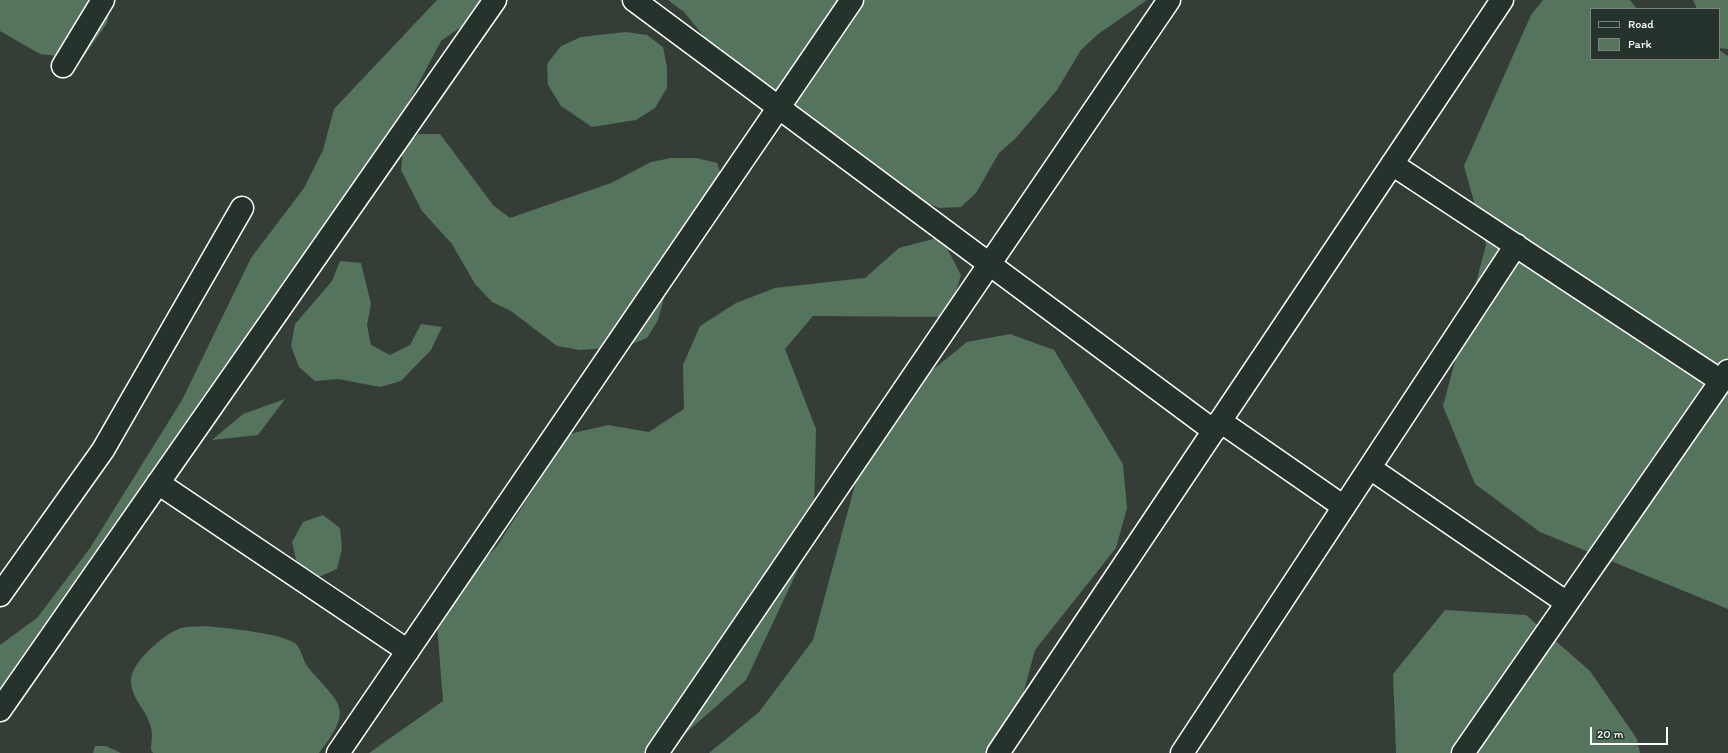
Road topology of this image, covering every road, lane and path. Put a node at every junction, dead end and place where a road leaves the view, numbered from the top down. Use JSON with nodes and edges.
{"nodes":[{"id":1,"x":103,"y":0,"type":"edge"},
{"id":2,"x":495,"y":0,"type":"edge"},
{"id":3,"x":634,"y":0,"type":"edge"},
{"id":4,"x":852,"y":0,"type":"edge"},
{"id":5,"x":1169,"y":0,"type":"edge"},
{"id":6,"x":1502,"y":0,"type":"edge"},
{"id":7,"x":63,"y":66,"type":"dead end"},
{"id":8,"x":779,"y":108,"type":"junction"},
{"id":9,"x":1392,"y":164,"type":"junction"},
{"id":10,"x":242,"y":208,"type":"dead end"},
{"id":11,"x":1516,"y":246,"type":"junction"},
{"id":12,"x":989,"y":264,"type":"junction"},
{"id":13,"x":1724,"y":376,"type":"edge"},
{"id":14,"x":1217,"y":426,"type":"junction"},
{"id":15,"x":1370,"y":468,"type":"junction"},
{"id":16,"x":158,"y":483,"type":"junction"},
{"id":17,"x":1344,"y":507,"type":"junction"},
{"id":18,"x":0,"y":595,"type":"edge"},
{"id":19,"x":1567,"y":603,"type":"junction"},
{"id":20,"x":408,"y":651,"type":"junction"},
{"id":21,"x":0,"y":710,"type":"edge"},
{"id":22,"x":338,"y":753,"type":"edge"},
{"id":23,"x":657,"y":753,"type":"edge"},
{"id":24,"x":998,"y":753,"type":"edge"},
{"id":25,"x":1182,"y":753,"type":"edge"},
{"id":26,"x":1463,"y":753,"type":"edge"}],
"edges":[{"from":1,"to":7,"type":"street"},
{"from":2,"to":16,"type":"street"},
{"from":3,"to":8,"type":"street"},
{"from":4,"to":8,"type":"street"},
{"from":5,"to":12,"type":"street"},
{"from":6,"to":9,"type":"street"},
{"from":8,"to":12,"type":"street"},
{"from":8,"to":20,"type":"street"},
{"from":9,"to":11,"type":"street"},
{"from":9,"to":14,"type":"street"},
{"from":10,"to":18,"type":"street"},
{"from":11,"to":13,"type":"street"},
{"from":11,"to":15,"type":"street"},
{"from":12,"to":14,"type":"street"},
{"from":12,"to":23,"type":"street"},
{"from":13,"to":19,"type":"street"},
{"from":14,"to":17,"type":"street"},
{"from":14,"to":24,"type":"street"},
{"from":15,"to":17,"type":"street"},
{"from":15,"to":19,"type":"street"},
{"from":16,"to":20,"type":"street"},
{"from":16,"to":21,"type":"street"},
{"from":17,"to":25,"type":"street"},
{"from":19,"to":26,"type":"street"},
{"from":20,"to":22,"type":"street"}]}
